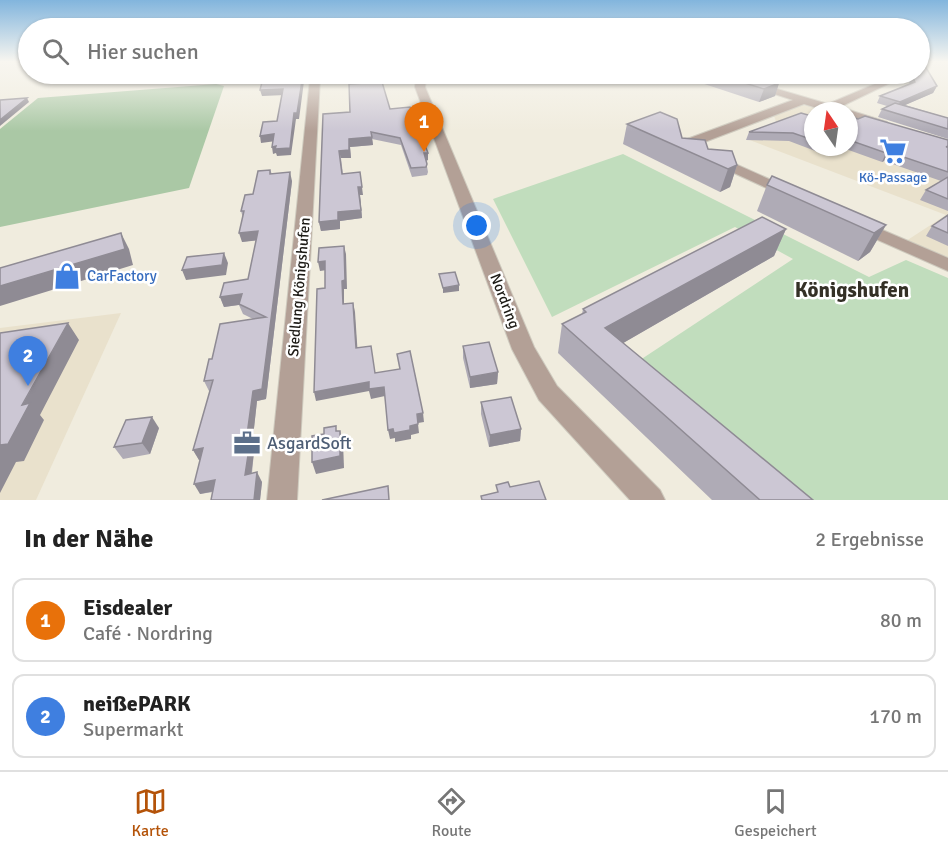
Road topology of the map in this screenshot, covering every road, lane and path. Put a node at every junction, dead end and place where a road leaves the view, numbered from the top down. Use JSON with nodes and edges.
{"nodes":[{"id":1,"x":315,"y":84,"type":"edge"},
{"id":2,"x":420,"y":84,"type":"edge"},
{"id":3,"x":752,"y":84,"type":"edge"},
{"id":4,"x":883,"y":84,"type":"edge"},
{"id":5,"x":804,"y":100,"type":"junction"},
{"id":6,"x":810,"y":102,"type":"edge"},
{"id":7,"x":849,"y":102,"type":"edge"},
{"id":8,"x":858,"y":117,"type":"edge"},
{"id":9,"x":893,"y":128,"type":"edge"},
{"id":10,"x":810,"y":202,"type":"edge"},
{"id":11,"x":842,"y":217,"type":"edge"},
{"id":12,"x":948,"y":265,"type":"edge"},
{"id":13,"x":282,"y":500,"type":"edge"},
{"id":14,"x":650,"y":500,"type":"edge"}],
"edges":[{"from":1,"to":13,"type":"street","name":"Siedlung Königshufen"},
{"from":2,"to":14,"type":"street","name":"Nordring"},
{"from":3,"to":5,"type":"street"},
{"from":4,"to":7,"type":"street"},
{"from":5,"to":6,"type":"street"},
{"from":5,"to":10,"type":"street"},
{"from":8,"to":9,"type":"street"},
{"from":11,"to":12,"type":"street"}]}
